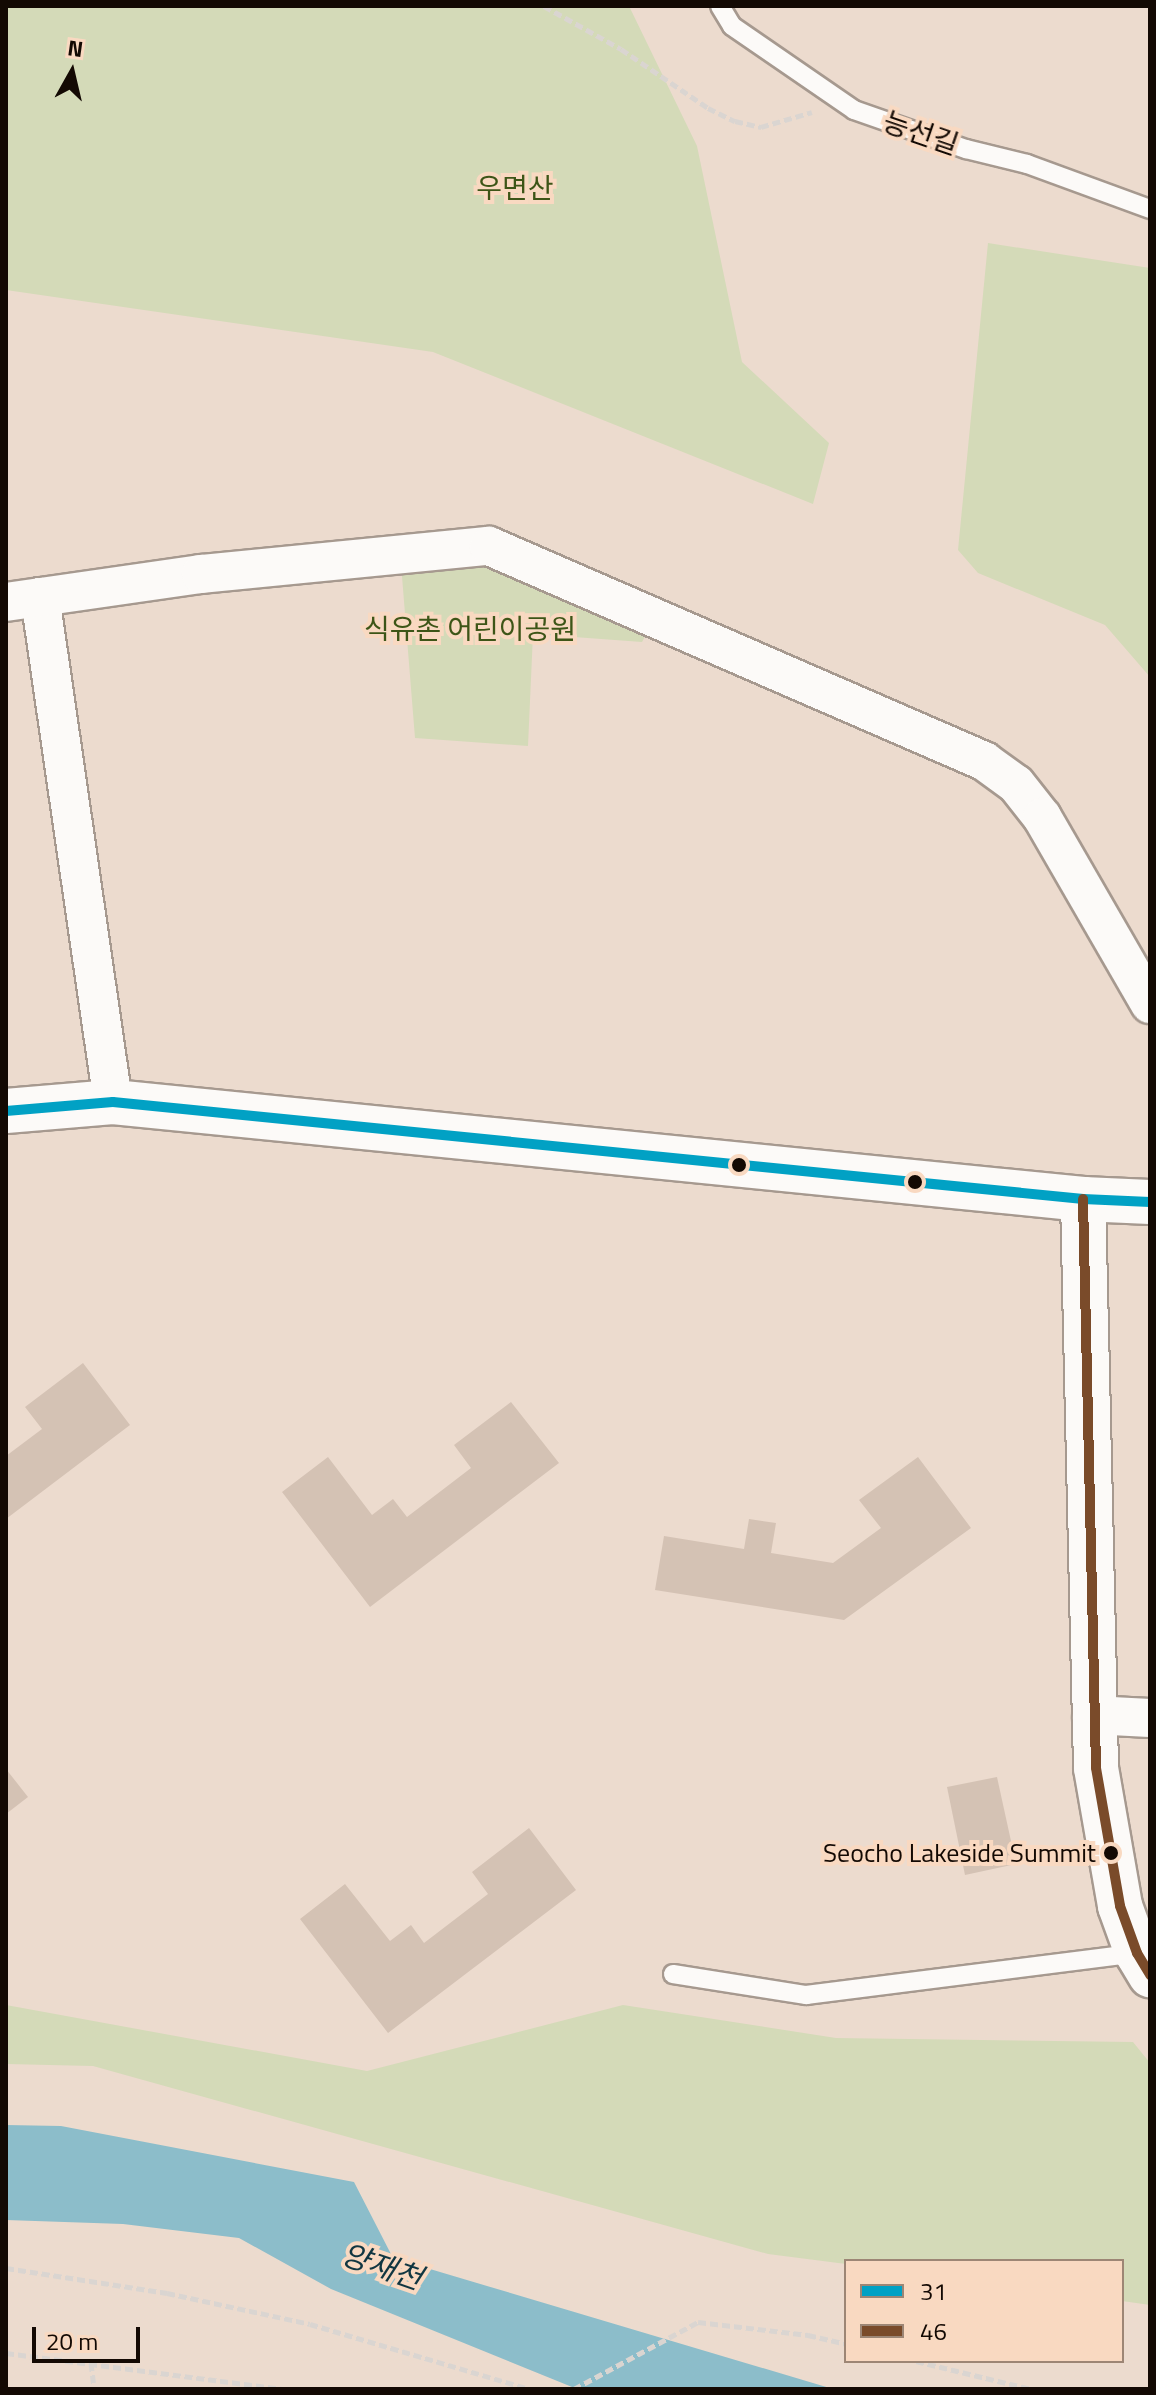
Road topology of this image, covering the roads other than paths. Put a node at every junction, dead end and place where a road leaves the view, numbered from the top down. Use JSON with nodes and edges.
{"nodes":[{"id":1,"x":720,"y":6,"type":"edge"},
{"id":2,"x":1150,"y":209,"type":"edge"},
{"id":3,"x":23,"y":599,"type":"edge"},
{"id":4,"x":1150,"y":1004,"type":"edge"},
{"id":5,"x":113,"y":1102,"type":"junction"},
{"id":6,"x":6,"y":1111,"type":"edge"},
{"id":7,"x":1083,"y":1199,"type":"junction"},
{"id":8,"x":1150,"y":1202,"type":"edge"},
{"id":9,"x":1092,"y":1715,"type":"junction"},
{"id":10,"x":1150,"y":1718,"type":"edge"},
{"id":11,"x":1144,"y":1964,"type":"edge"},
{"id":12,"x":673,"y":1974,"type":"dead end"}],
"edges":[{"from":1,"to":2,"type":"lane","name":"능선길"},
{"from":3,"to":4,"type":"street"},
{"from":3,"to":5,"type":"street"},
{"from":5,"to":6,"type":"main road"},
{"from":5,"to":7,"type":"main road"},
{"from":7,"to":8,"type":"main road"},
{"from":7,"to":9,"type":"main road"},
{"from":9,"to":10,"type":"street"},
{"from":9,"to":11,"type":"main road"},
{"from":11,"to":12,"type":"lane"}]}
